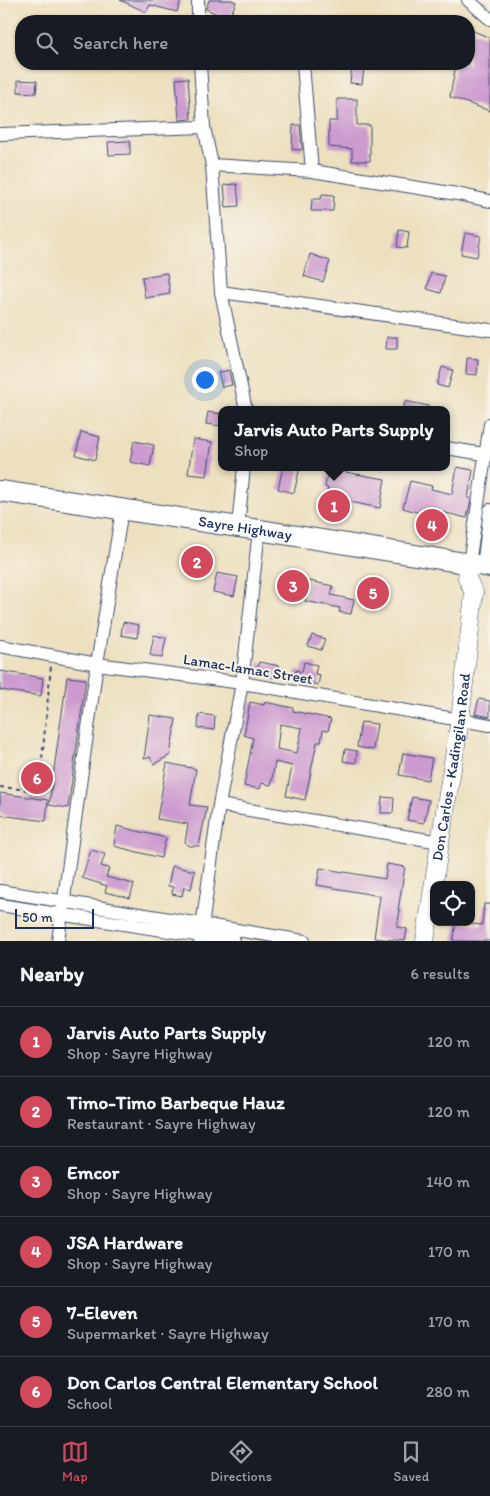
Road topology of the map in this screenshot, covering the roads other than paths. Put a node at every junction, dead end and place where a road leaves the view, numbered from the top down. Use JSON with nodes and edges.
{"nodes":[{"id":1,"x":198,"y":0,"type":"edge"},
{"id":2,"x":468,"y":0,"type":"edge"},
{"id":3,"x":198,"y":15,"type":"edge"},
{"id":4,"x":490,"y":19,"type":"edge"},
{"id":5,"x":200,"y":70,"type":"edge"},
{"id":6,"x":304,"y":70,"type":"edge"},
{"id":7,"x":204,"y":127,"type":"junction"},
{"id":8,"x":0,"y":134,"type":"edge"},
{"id":9,"x":212,"y":165,"type":"junction"},
{"id":10,"x":312,"y":171,"type":"junction"},
{"id":11,"x":490,"y":201,"type":"edge"},
{"id":12,"x":221,"y":292,"type":"junction"},
{"id":13,"x":490,"y":330,"type":"edge"},
{"id":14,"x":245,"y":406,"type":"edge"},
{"id":15,"x":490,"y":424,"type":"edge"},
{"id":16,"x":450,"y":449,"type":"edge"},
{"id":17,"x":487,"y":455,"type":"edge"},
{"id":18,"x":244,"y":471,"type":"edge"},
{"id":19,"x":0,"y":491,"type":"edge"},
{"id":20,"x":122,"y":510,"type":"junction"},
{"id":21,"x":490,"y":510,"type":"edge"},
{"id":22,"x":238,"y":527,"type":"junction"},
{"id":23,"x":259,"y":530,"type":"junction"},
{"id":24,"x":481,"y":566,"type":"edge"},
{"id":25,"x":0,"y":646,"type":"edge"},
{"id":26,"x":97,"y":664,"type":"junction"},
{"id":27,"x":242,"y":683,"type":"junction"},
{"id":28,"x":460,"y":720,"type":"junction"},
{"id":29,"x":490,"y":725,"type":"edge"},
{"id":30,"x":219,"y":805,"type":"junction"},
{"id":31,"x":440,"y":842,"type":"junction"},
{"id":32,"x":0,"y":891,"type":"edge"},
{"id":33,"x":0,"y":905,"type":"edge"},
{"id":34,"x":64,"y":907,"type":"junction"},
{"id":35,"x":201,"y":934,"type":"edge"},
{"id":36,"x":58,"y":941,"type":"edge"},
{"id":37,"x":234,"y":941,"type":"edge"},
{"id":38,"x":304,"y":941,"type":"edge"},
{"id":39,"x":425,"y":941,"type":"edge"}],
"edges":[{"from":1,"to":3,"type":"street"},
{"from":2,"to":4,"type":"street"},
{"from":5,"to":7,"type":"street"},
{"from":6,"to":10,"type":"street"},
{"from":7,"to":8,"type":"street"},
{"from":7,"to":9,"type":"street"},
{"from":9,"to":10,"type":"street"},
{"from":9,"to":12,"type":"street"},
{"from":10,"to":11,"type":"street"},
{"from":12,"to":13,"type":"street"},
{"from":12,"to":14,"type":"street"},
{"from":15,"to":17,"type":"street"},
{"from":16,"to":17,"type":"street"},
{"from":17,"to":24,"type":"street"},
{"from":18,"to":22,"type":"street"},
{"from":19,"to":20,"type":"highway","name":"Sayre Highway"},
{"from":20,"to":22,"type":"highway","name":"Sayre Highway"},
{"from":20,"to":26,"type":"street"},
{"from":21,"to":24,"type":"street"},
{"from":22,"to":23,"type":"highway","name":"Sayre Highway"},
{"from":23,"to":24,"type":"highway","name":"Sayre Highway"},
{"from":23,"to":27,"type":"street"},
{"from":24,"to":28,"type":"main road","name":"Don Carlos - Kadingilan Road"},
{"from":25,"to":26,"type":"street","name":"Lamac-lamac Street"},
{"from":26,"to":27,"type":"street","name":"Lamac-lamac Street"},
{"from":26,"to":34,"type":"street"},
{"from":27,"to":28,"type":"street","name":"Lamac-lamac Street"},
{"from":27,"to":30,"type":"street"},
{"from":28,"to":29,"type":"street","name":"Lamac-lamac Street"},
{"from":28,"to":31,"type":"main road","name":"Don Carlos - Kadingilan Road"},
{"from":30,"to":31,"type":"street"},
{"from":30,"to":35,"type":"street"},
{"from":31,"to":39,"type":"main road","name":"Don Carlos - Kadingilan Road"},
{"from":32,"to":34,"type":"street"},
{"from":33,"to":34,"type":"street"},
{"from":34,"to":35,"type":"street"},
{"from":34,"to":36,"type":"street"},
{"from":35,"to":37,"type":"street"},
{"from":35,"to":38,"type":"street"}]}
